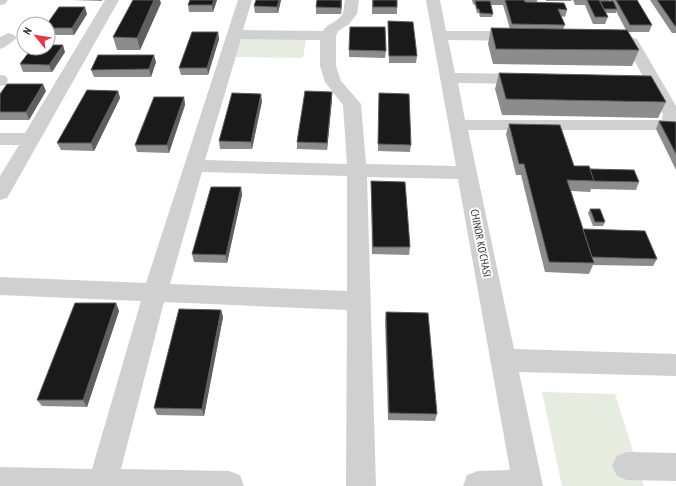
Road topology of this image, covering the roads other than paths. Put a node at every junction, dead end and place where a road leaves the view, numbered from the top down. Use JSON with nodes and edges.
{"nodes":[{"id":1,"x":112,"y":0,"type":"edge"},
{"id":2,"x":245,"y":0,"type":"edge"},
{"id":3,"x":352,"y":0,"type":"edge"},
{"id":4,"x":433,"y":0,"type":"edge"},
{"id":5,"x":499,"y":22,"type":"dead end"},
{"id":6,"x":439,"y":28,"type":"junction"},
{"id":7,"x":234,"y":34,"type":"junction"},
{"id":8,"x":328,"y":36,"type":"junction"},
{"id":9,"x":531,"y":36,"type":"edge"},
{"id":10,"x":603,"y":37,"type":"edge"},
{"id":11,"x":449,"y":78,"type":"junction"},
{"id":12,"x":540,"y":79,"type":"edge"},
{"id":13,"x":634,"y":80,"type":"edge"},
{"id":14,"x":653,"y":80,"type":"junction"},
{"id":15,"x":458,"y":124,"type":"junction"},
{"id":16,"x":0,"y":139,"type":"edge"},
{"id":17,"x":31,"y":139,"type":"junction"},
{"id":18,"x":194,"y":166,"type":"junction"},
{"id":19,"x":357,"y":171,"type":"junction"},
{"id":20,"x":468,"y":173,"type":"junction"},
{"id":21,"x":0,"y":193,"type":"edge"},
{"id":22,"x":0,"y":286,"type":"edge"},
{"id":23,"x":155,"y":293,"type":"junction"},
{"id":24,"x":358,"y":301,"type":"junction"},
{"id":25,"x":504,"y":360,"type":"junction"},
{"id":26,"x":676,"y":365,"type":"edge"},
{"id":27,"x":627,"y":466,"type":"dead end"},
{"id":28,"x":676,"y":467,"type":"edge"},
{"id":29,"x":0,"y":482,"type":"edge"},
{"id":30,"x":103,"y":485,"type":"edge"},
{"id":31,"x":528,"y":485,"type":"edge"},
{"id":32,"x":229,"y":486,"type":"edge"},
{"id":33,"x":361,"y":486,"type":"edge"},
{"id":34,"x":478,"y":486,"type":"edge"}],
"edges":[{"from":1,"to":17,"type":"street"},
{"from":2,"to":7,"type":"street"},
{"from":3,"to":8,"type":"street"},
{"from":4,"to":6,"type":"street","name":"CHINOR KO'CHASI"},
{"from":5,"to":6,"type":"street"},
{"from":6,"to":9,"type":"street"},
{"from":6,"to":11,"type":"street","name":"CHINOR KO'CHASI"},
{"from":7,"to":8,"type":"street"},
{"from":7,"to":18,"type":"street"},
{"from":8,"to":19,"type":"street"},
{"from":10,"to":14,"type":"street"},
{"from":11,"to":12,"type":"street"},
{"from":11,"to":15,"type":"street","name":"CHINOR KO'CHASI"},
{"from":13,"to":14,"type":"street"},
{"from":14,"to":15,"type":"street"},
{"from":15,"to":20,"type":"street","name":"CHINOR KO'CHASI"},
{"from":16,"to":17,"type":"street"},
{"from":17,"to":21,"type":"street"},
{"from":18,"to":19,"type":"street"},
{"from":18,"to":23,"type":"street"},
{"from":19,"to":20,"type":"street"},
{"from":19,"to":24,"type":"street"},
{"from":20,"to":25,"type":"street","name":"CHINOR KO'CHASI"},
{"from":22,"to":23,"type":"street"},
{"from":23,"to":24,"type":"street"},
{"from":23,"to":30,"type":"street"},
{"from":24,"to":33,"type":"street"},
{"from":25,"to":26,"type":"street"},
{"from":25,"to":31,"type":"street","name":"CHINOR KO'CHASI"},
{"from":27,"to":28,"type":"street"},
{"from":29,"to":30,"type":"street"},
{"from":30,"to":32,"type":"street"},
{"from":31,"to":34,"type":"street"}]}
